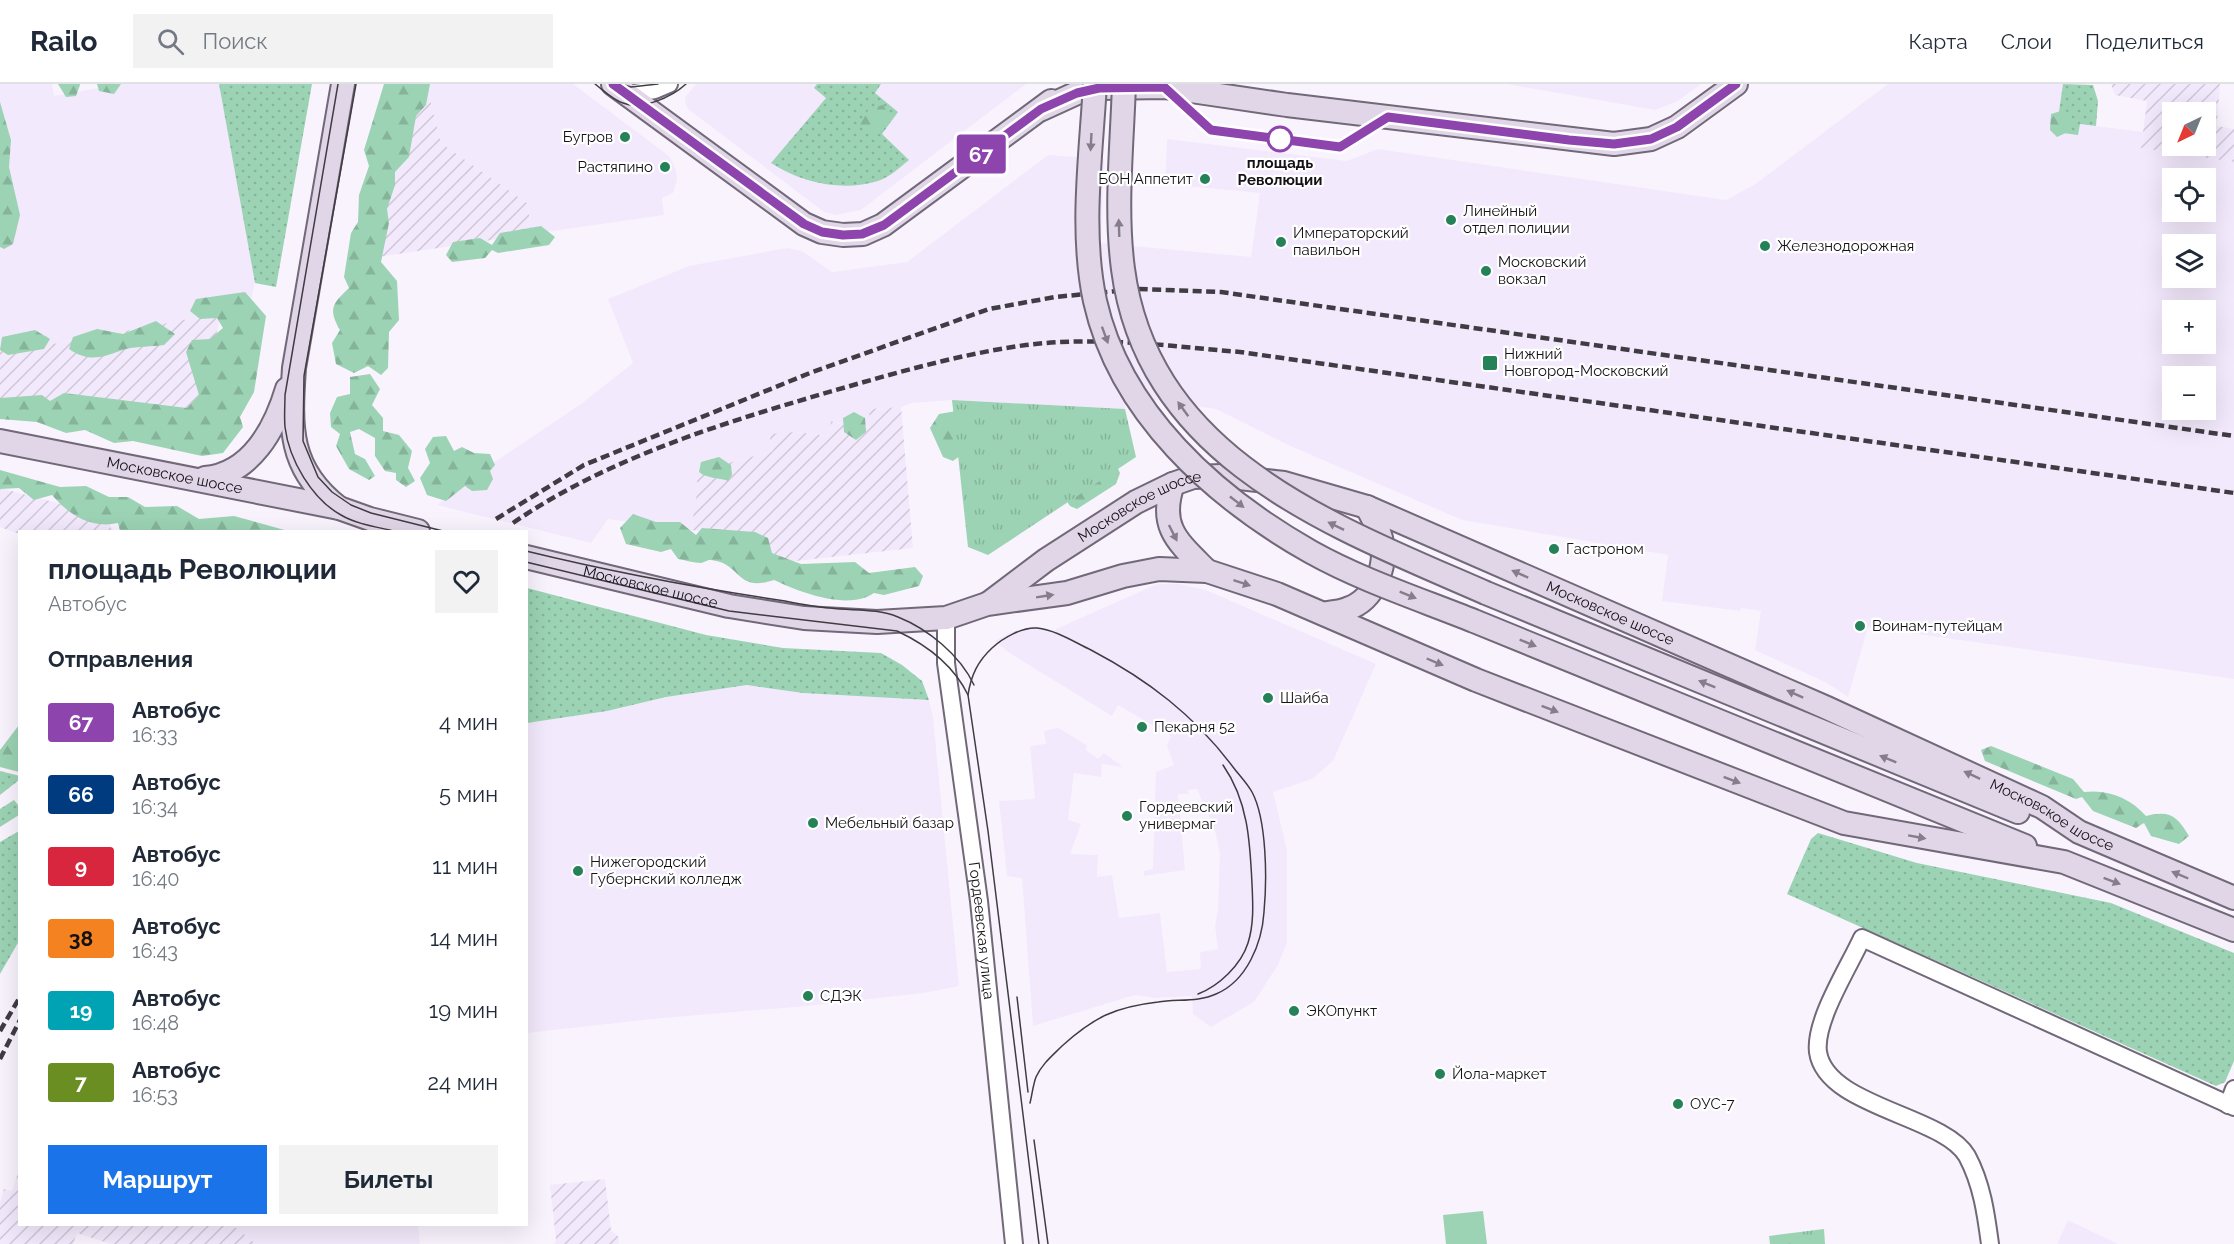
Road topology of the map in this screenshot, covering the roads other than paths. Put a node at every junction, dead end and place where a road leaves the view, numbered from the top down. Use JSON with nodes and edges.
{"nodes":[{"id":1,"x":343,"y":84,"type":"edge"},
{"id":2,"x":669,"y":84,"type":"edge"},
{"id":3,"x":1071,"y":84,"type":"edge"},
{"id":4,"x":1095,"y":84,"type":"edge"},
{"id":5,"x":1125,"y":84,"type":"edge"},
{"id":6,"x":1736,"y":84,"type":"edge"},
{"id":7,"x":1162,"y":86,"type":"edge"},
{"id":8,"x":620,"y":89,"type":"edge"},
{"id":9,"x":1041,"y":109,"type":"junction"},
{"id":10,"x":294,"y":368,"type":"junction"},
{"id":11,"x":0,"y":441,"type":"edge"},
{"id":12,"x":195,"y":478,"type":"junction"},
{"id":13,"x":1173,"y":484,"type":"junction"},
{"id":14,"x":1367,"y":507,"type":"junction"},
{"id":15,"x":339,"y":508,"type":"junction"},
{"id":16,"x":414,"y":530,"type":"edge"},
{"id":17,"x":528,"y":557,"type":"edge"},
{"id":18,"x":1207,"y":571,"type":"junction"},
{"id":19,"x":987,"y":604,"type":"junction"},
{"id":20,"x":1324,"y":614,"type":"junction"},
{"id":21,"x":946,"y":618,"type":"junction"},
{"id":22,"x":2079,"y":832,"type":"junction"},
{"id":23,"x":2064,"y":862,"type":"junction"},
{"id":24,"x":2234,"y":898,"type":"edge"},
{"id":25,"x":2234,"y":930,"type":"edge"},
{"id":26,"x":2232,"y":1100,"type":"edge"},
{"id":27,"x":1014,"y":1244,"type":"edge"},
{"id":28,"x":1990,"y":1244,"type":"edge"}],
"edges":[{"from":1,"to":10,"type":"main road"},
{"from":2,"to":8,"type":"street"},
{"from":3,"to":9,"type":"main road"},
{"from":4,"to":23,"type":"main road","one_way":true,"bridge":true},
{"from":22,"to":5,"type":"main road","one_way":true,"bridge":true},
{"from":6,"to":7,"type":"main road"},
{"from":7,"to":9,"type":"main road"},
{"from":8,"to":9,"type":"main road"},
{"from":10,"to":12,"type":"main road"},
{"from":10,"to":15,"type":"main road"},
{"from":11,"to":12,"type":"main road","name":"Московское шоссе"},
{"from":12,"to":15,"type":"main road","name":"Московское шоссе"},
{"from":13,"to":14,"type":"main road","name":"Московское шоссе"},
{"from":13,"to":18,"type":"main road","one_way":true},
{"from":13,"to":19,"type":"main road","name":"Московское шоссе"},
{"from":14,"to":20,"type":"main road"},
{"from":22,"to":14,"type":"main road","name":"Московское шоссе","one_way":true},
{"from":15,"to":16,"type":"main road","name":"Московское шоссе"},
{"from":17,"to":21,"type":"main road","name":"Московское шоссе"},
{"from":19,"to":18,"type":"main road","name":"Московское шоссе","one_way":true},
{"from":18,"to":20,"type":"main road","name":"Московское шоссе","one_way":true},
{"from":19,"to":21,"type":"main road","name":"Московское шоссе"},
{"from":20,"to":23,"type":"main road","name":"Московское шоссе","one_way":true},
{"from":21,"to":27,"type":"street","name":"Гордеевская улица"},
{"from":24,"to":22,"type":"main road","name":"Московское шоссе","one_way":true},
{"from":23,"to":25,"type":"main road","name":"Московское шоссе","one_way":true},
{"from":26,"to":28,"type":"street"}]}
